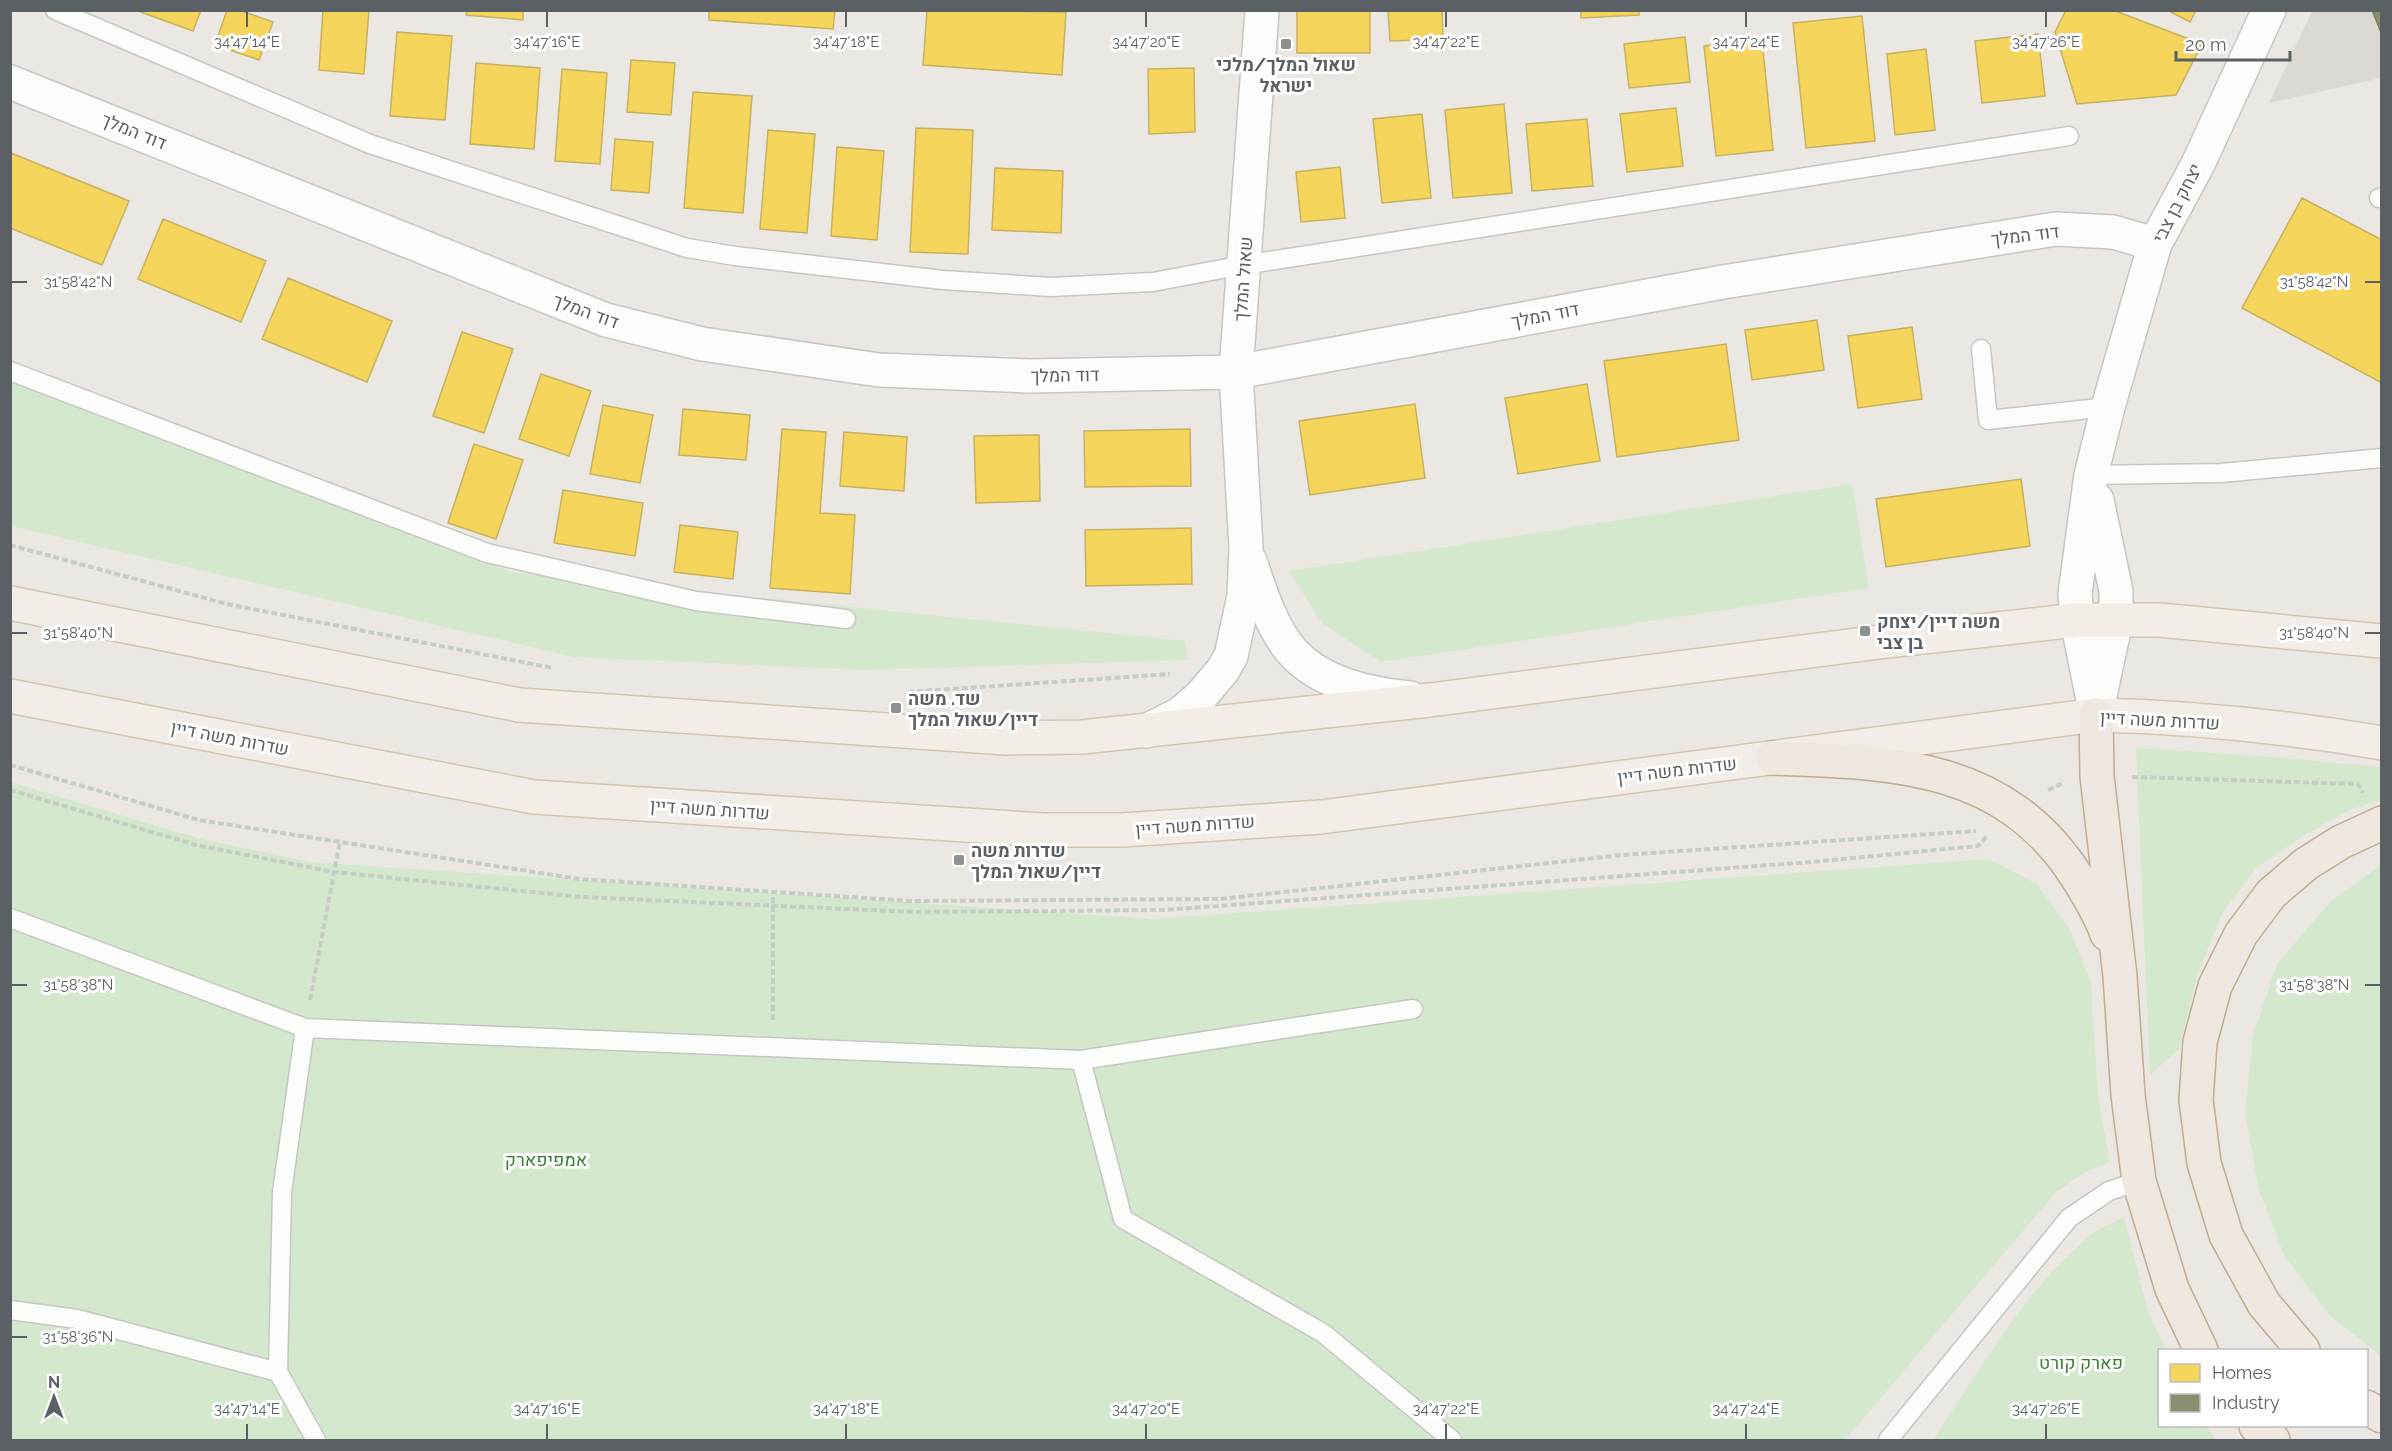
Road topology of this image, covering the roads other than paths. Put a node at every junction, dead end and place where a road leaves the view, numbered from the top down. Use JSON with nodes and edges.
{"nodes":[{"id":1,"x":56,"y":10,"type":"edge"},
{"id":2,"x":1262,"y":10,"type":"edge"},
{"id":3,"x":2269,"y":10,"type":"edge"},
{"id":4,"x":10,"y":82,"type":"edge"},
{"id":5,"x":2069,"y":136,"type":"dead end"},
{"id":6,"x":2156,"y":244,"type":"junction"},
{"id":7,"x":1244,"y":265,"type":"junction"},
{"id":8,"x":1981,"y":349,"type":"dead end"},
{"id":9,"x":10,"y":371,"type":"edge"},
{"id":10,"x":1236,"y":372,"type":"junction"},
{"id":11,"x":2108,"y":407,"type":"junction"},
{"id":12,"x":2382,"y":458,"type":"edge"},
{"id":13,"x":2091,"y":475,"type":"junction"},
{"id":14,"x":1246,"y":548,"type":"junction"},
{"id":15,"x":10,"y":603,"type":"edge"},
{"id":16,"x":846,"y":619,"type":"dead end"},
{"id":17,"x":2077,"y":620,"type":"junction"},
{"id":18,"x":2116,"y":621,"type":"junction"},
{"id":19,"x":2382,"y":641,"type":"edge"},
{"id":20,"x":10,"y":696,"type":"edge"},
{"id":21,"x":1430,"y":700,"type":"junction"},
{"id":22,"x":2096,"y":715,"type":"junction"},
{"id":23,"x":1146,"y":731,"type":"junction"},
{"id":24,"x":2382,"y":742,"type":"edge"},
{"id":25,"x":1772,"y":758,"type":"junction"},
{"id":26,"x":2382,"y":823,"type":"edge"},
{"id":27,"x":10,"y":918,"type":"edge"},
{"id":28,"x":2120,"y":976,"type":"junction"},
{"id":29,"x":1413,"y":1009,"type":"dead end"},
{"id":30,"x":305,"y":1028,"type":"junction"},
{"id":31,"x":1081,"y":1060,"type":"junction"},
{"id":32,"x":2139,"y":1181,"type":"junction"},
{"id":33,"x":10,"y":1310,"type":"edge"},
{"id":34,"x":2201,"y":1349,"type":"edge"},
{"id":35,"x":2302,"y":1349,"type":"edge"},
{"id":36,"x":278,"y":1372,"type":"junction"},
{"id":37,"x":2368,"y":1408,"type":"edge"},
{"id":38,"x":2382,"y":1416,"type":"edge"},
{"id":39,"x":2258,"y":1427,"type":"edge"},
{"id":40,"x":316,"y":1440,"type":"edge"},
{"id":41,"x":1452,"y":1440,"type":"edge"},
{"id":42,"x":1888,"y":1440,"type":"edge"},
{"id":43,"x":2273,"y":1440,"type":"edge"}],
"edges":[{"from":1,"to":7,"type":"lane"},
{"from":2,"to":7,"type":"street","name":"שאול המלך"},
{"from":3,"to":6,"type":"street","name":"יצחק בן צבי"},
{"from":4,"to":10,"type":"street","name":"דוד המלך"},
{"from":5,"to":7,"type":"lane"},
{"from":6,"to":10,"type":"street","name":"דוד המלך"},
{"from":6,"to":11,"type":"street","name":"יצחק בן צבי"},
{"from":7,"to":10,"type":"street","name":"שאול המלך"},
{"from":8,"to":11,"type":"lane"},
{"from":9,"to":16,"type":"lane"},
{"from":10,"to":14,"type":"street","name":"שאול המלך"},
{"from":11,"to":13,"type":"street","name":"יצחק בן צבי"},
{"from":12,"to":13,"type":"lane"},
{"from":13,"to":17,"type":"street","name":"יצחק בן צבי"},
{"from":13,"to":18,"type":"street","name":"יצחק בן צבי"},
{"from":14,"to":21,"type":"street","name":"שאול המלך"},
{"from":14,"to":23,"type":"street","name":"שאול המלך"},
{"from":15,"to":23,"type":"main road"},
{"from":17,"to":18,"type":"main road"},
{"from":17,"to":21,"type":"main road"},
{"from":17,"to":22,"type":"street","name":"יצחק בן צבי"},
{"from":18,"to":19,"type":"main road"},
{"from":18,"to":22,"type":"street","name":"יצחק בן צבי"},
{"from":20,"to":25,"type":"main road","name":"שדרות משה דיין"},
{"from":21,"to":23,"type":"main road"},
{"from":22,"to":24,"type":"main road","name":"שדרות משה דיין"},
{"from":22,"to":25,"type":"main road","name":"שדרות משה דיין"},
{"from":22,"to":28,"type":"highway"},
{"from":25,"to":28,"type":"highway"},
{"from":26,"to":35,"type":"highway"},
{"from":27,"to":30,"type":"lane"},
{"from":28,"to":32,"type":"highway"},
{"from":29,"to":31,"type":"lane"},
{"from":30,"to":31,"type":"lane"},
{"from":30,"to":36,"type":"lane"},
{"from":31,"to":41,"type":"lane"},
{"from":32,"to":34,"type":"highway"},
{"from":32,"to":42,"type":"lane"},
{"from":33,"to":36,"type":"lane"},
{"from":36,"to":40,"type":"lane"},
{"from":37,"to":38,"type":"highway"},
{"from":39,"to":43,"type":"highway"}]}
